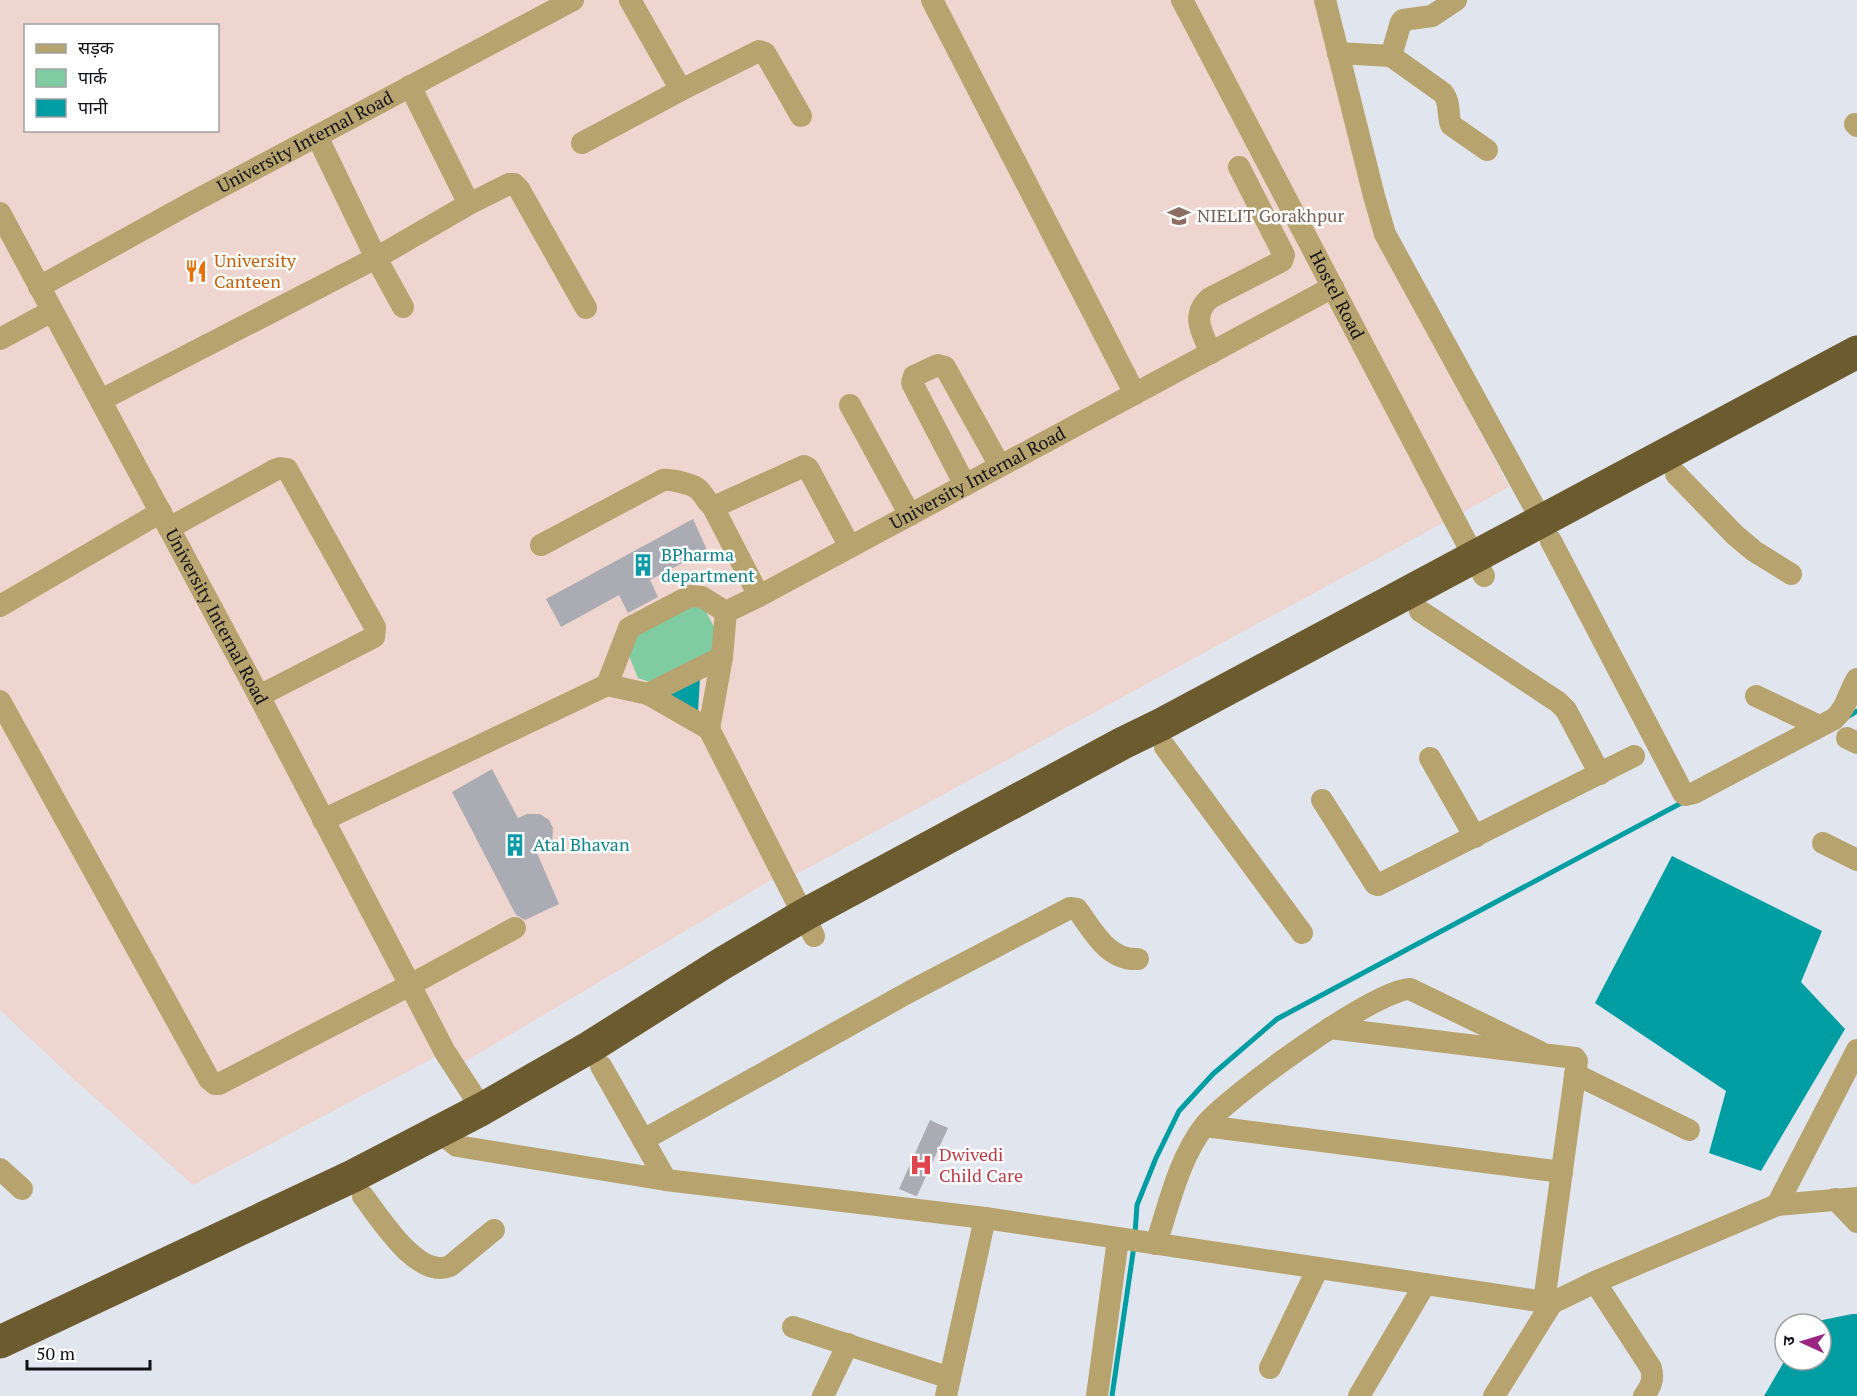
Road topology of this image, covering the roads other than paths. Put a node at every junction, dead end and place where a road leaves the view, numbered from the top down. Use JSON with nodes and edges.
{"nodes":[{"id":1,"x":573,"y":0,"type":"edge"},
{"id":2,"x":630,"y":0,"type":"edge"},
{"id":3,"x":932,"y":0,"type":"edge"},
{"id":4,"x":1182,"y":0,"type":"edge"},
{"id":5,"x":1325,"y":0,"type":"edge"},
{"id":6,"x":1456,"y":0,"type":"edge"},
{"id":7,"x":1338,"y":53,"type":"junction"},
{"id":8,"x":1391,"y":56,"type":"junction"},
{"id":9,"x":410,"y":86,"type":"junction"},
{"id":10,"x":681,"y":90,"type":"junction"},
{"id":11,"x":801,"y":116,"type":"dead end"},
{"id":12,"x":317,"y":136,"type":"junction"},
{"id":13,"x":582,"y":142,"type":"dead end"},
{"id":14,"x":1487,"y":150,"type":"dead end"},
{"id":15,"x":1239,"y":167,"type":"dead end"},
{"id":16,"x":469,"y":204,"type":"junction"},
{"id":17,"x":0,"y":213,"type":"edge"},
{"id":18,"x":376,"y":258,"type":"junction"},
{"id":19,"x":39,"y":287,"type":"junction"},
{"id":20,"x":1334,"y":287,"type":"junction"},
{"id":21,"x":403,"y":307,"type":"dead end"},
{"id":22,"x":586,"y":308,"type":"dead end"},
{"id":23,"x":52,"y":311,"type":"junction"},
{"id":24,"x":0,"y":339,"type":"edge"},
{"id":25,"x":1857,"y":352,"type":"edge"},
{"id":26,"x":1211,"y":353,"type":"junction"},
{"id":27,"x":1857,"y":378,"type":"edge"},
{"id":28,"x":1135,"y":394,"type":"junction"},
{"id":29,"x":101,"y":400,"type":"junction"},
{"id":30,"x":850,"y":405,"type":"dead end"},
{"id":31,"x":1000,"y":466,"type":"junction"},
{"id":32,"x":1676,"y":474,"type":"junction"},
{"id":33,"x":965,"y":485,"type":"junction"},
{"id":34,"x":715,"y":508,"type":"junction"},
{"id":35,"x":910,"y":515,"type":"junction"},
{"id":36,"x":165,"y":520,"type":"junction"},
{"id":37,"x":1547,"y":531,"type":"junction"},
{"id":38,"x":541,"y":545,"type":"dead end"},
{"id":39,"x":850,"y":547,"type":"junction"},
{"id":40,"x":1479,"y":566,"type":"junction"},
{"id":41,"x":1791,"y":574,"type":"dead end"},
{"id":42,"x":759,"y":596,"type":"junction"},
{"id":43,"x":0,"y":606,"type":"edge"},
{"id":44,"x":1420,"y":611,"type":"junction"},
{"id":45,"x":726,"y":612,"type":"junction"},
{"id":46,"x":722,"y":657,"type":"junction"},
{"id":47,"x":1857,"y":678,"type":"edge"},
{"id":48,"x":607,"y":685,"type":"junction"},
{"id":49,"x":648,"y":694,"type":"junction"},
{"id":50,"x":259,"y":696,"type":"junction"},
{"id":51,"x":1756,"y":696,"type":"dead end"},
{"id":52,"x":0,"y":701,"type":"edge"},
{"id":53,"x":1819,"y":726,"type":"junction"},
{"id":54,"x":709,"y":729,"type":"junction"},
{"id":55,"x":1165,"y":747,"type":"junction"},
{"id":56,"x":1634,"y":756,"type":"dead end"},
{"id":57,"x":1430,"y":758,"type":"dead end"},
{"id":58,"x":1600,"y":774,"type":"junction"},
{"id":59,"x":1322,"y":800,"type":"dead end"},
{"id":60,"x":323,"y":820,"type":"junction"},
{"id":61,"x":1475,"y":837,"type":"junction"},
{"id":62,"x":1823,"y":843,"type":"dead end"},
{"id":63,"x":1857,"y":860,"type":"edge"},
{"id":64,"x":809,"y":926,"type":"junction"},
{"id":65,"x":515,"y":928,"type":"dead end"},
{"id":66,"x":1302,"y":933,"type":"dead end"},
{"id":67,"x":1138,"y":959,"type":"dead end"},
{"id":68,"x":410,"y":985,"type":"junction"},
{"id":69,"x":1330,"y":1028,"type":"junction"},
{"id":70,"x":1857,"y":1050,"type":"edge"},
{"id":71,"x":1540,"y":1052,"type":"junction"},
{"id":72,"x":601,"y":1066,"type":"junction"},
{"id":73,"x":1575,"y":1074,"type":"junction"},
{"id":74,"x":482,"y":1109,"type":"junction"},
{"id":75,"x":1205,"y":1126,"type":"junction"},
{"id":76,"x":1689,"y":1130,"type":"dead end"},
{"id":77,"x":448,"y":1139,"type":"junction"},
{"id":78,"x":644,"y":1140,"type":"junction"},
{"id":79,"x":0,"y":1169,"type":"edge"},
{"id":80,"x":1562,"y":1172,"type":"junction"},
{"id":81,"x":666,"y":1180,"type":"junction"},
{"id":82,"x":22,"y":1189,"type":"dead end"},
{"id":83,"x":363,"y":1196,"type":"junction"},
{"id":84,"x":1846,"y":1198,"type":"edge"},
{"id":85,"x":1777,"y":1205,"type":"junction"},
{"id":86,"x":984,"y":1218,"type":"junction"},
{"id":87,"x":1857,"y":1222,"type":"edge"},
{"id":88,"x":494,"y":1230,"type":"dead end"},
{"id":89,"x":1135,"y":1241,"type":"junction"},
{"id":90,"x":1318,"y":1268,"type":"junction"},
{"id":91,"x":1595,"y":1282,"type":"junction"},
{"id":92,"x":1425,"y":1284,"type":"junction"},
{"id":93,"x":1548,"y":1302,"type":"junction"},
{"id":94,"x":793,"y":1327,"type":"dead end"},
{"id":95,"x":0,"y":1342,"type":"edge"},
{"id":96,"x":848,"y":1344,"type":"junction"},
{"id":97,"x":0,"y":1366,"type":"edge"},
{"id":98,"x":1270,"y":1368,"type":"dead end"},
{"id":99,"x":948,"y":1387,"type":"edge"},
{"id":100,"x":823,"y":1396,"type":"edge"},
{"id":101,"x":1097,"y":1396,"type":"edge"},
{"id":102,"x":1359,"y":1396,"type":"edge"},
{"id":103,"x":1494,"y":1396,"type":"edge"},
{"id":104,"x":1644,"y":1396,"type":"edge"}],
"edges":[{"from":1,"to":9,"type":"street","name":"University Internal Road"},
{"from":2,"to":10,"type":"street"},
{"from":3,"to":28,"type":"street"},
{"from":4,"to":20,"type":"street","name":"Hostel Road"},
{"from":5,"to":7,"type":"street"},
{"from":6,"to":8,"type":"street"},
{"from":7,"to":8,"type":"street"},
{"from":7,"to":37,"type":"street"},
{"from":8,"to":14,"type":"street"},
{"from":9,"to":12,"type":"street","name":"University Internal Road"},
{"from":9,"to":16,"type":"street"},
{"from":10,"to":11,"type":"street"},
{"from":10,"to":13,"type":"street"},
{"from":12,"to":18,"type":"street"},
{"from":12,"to":19,"type":"street","name":"University Internal Road"},
{"from":15,"to":26,"type":"street"},
{"from":16,"to":18,"type":"street"},
{"from":16,"to":22,"type":"street"},
{"from":17,"to":19,"type":"street","name":"University Internal Road"},
{"from":18,"to":21,"type":"street"},
{"from":18,"to":29,"type":"street"},
{"from":19,"to":23,"type":"street","name":"University Internal Road"},
{"from":20,"to":26,"type":"street","name":"University Internal Road"},
{"from":20,"to":40,"type":"street","name":"Hostel Road"},
{"from":23,"to":24,"type":"street"},
{"from":23,"to":29,"type":"street","name":"University Internal Road"},
{"from":25,"to":37,"type":"highway"},
{"from":26,"to":28,"type":"street","name":"University Internal Road"},
{"from":27,"to":32,"type":"highway"},
{"from":28,"to":31,"type":"street","name":"University Internal Road"},
{"from":29,"to":36,"type":"street","name":"University Internal Road"},
{"from":30,"to":35,"type":"street"},
{"from":31,"to":33,"type":"street","name":"University Internal Road"},
{"from":31,"to":33,"type":"street"},
{"from":32,"to":37,"type":"highway"},
{"from":32,"to":41,"type":"street"},
{"from":33,"to":35,"type":"street","name":"University Internal Road"},
{"from":34,"to":38,"type":"street"},
{"from":34,"to":39,"type":"street"},
{"from":34,"to":42,"type":"street"},
{"from":35,"to":39,"type":"street","name":"University Internal Road"},
{"from":36,"to":43,"type":"street"},
{"from":36,"to":50,"type":"street","name":"University Internal Road"},
{"from":36,"to":50,"type":"street"},
{"from":37,"to":40,"type":"highway"},
{"from":37,"to":53,"type":"street"},
{"from":39,"to":42,"type":"street","name":"University Internal Road"},
{"from":40,"to":44,"type":"highway"},
{"from":40,"to":64,"type":"highway"},
{"from":42,"to":45,"type":"street","name":"University Internal Road"},
{"from":44,"to":55,"type":"highway"},
{"from":44,"to":58,"type":"street"},
{"from":45,"to":46,"type":"street"},
{"from":45,"to":48,"type":"street"},
{"from":46,"to":49,"type":"street"},
{"from":46,"to":54,"type":"street"},
{"from":47,"to":53,"type":"street"},
{"from":48,"to":49,"type":"street"},
{"from":48,"to":60,"type":"street"},
{"from":49,"to":54,"type":"street"},
{"from":50,"to":60,"type":"street","name":"University Internal Road"},
{"from":51,"to":53,"type":"street"},
{"from":52,"to":68,"type":"street"},
{"from":54,"to":64,"type":"street"},
{"from":55,"to":64,"type":"highway"},
{"from":55,"to":66,"type":"street"},
{"from":56,"to":58,"type":"street"},
{"from":57,"to":61,"type":"street"},
{"from":58,"to":61,"type":"street"},
{"from":59,"to":61,"type":"street"},
{"from":60,"to":68,"type":"street","name":"University Internal Road"},
{"from":62,"to":63,"type":"street"},
{"from":64,"to":72,"type":"highway"},
{"from":64,"to":74,"type":"highway"},
{"from":65,"to":68,"type":"street"},
{"from":67,"to":78,"type":"street"},
{"from":68,"to":74,"type":"street","name":"University Internal Road"},
{"from":69,"to":71,"type":"street"},
{"from":69,"to":71,"type":"street"},
{"from":69,"to":75,"type":"street"},
{"from":70,"to":85,"type":"street"},
{"from":71,"to":73,"type":"street"},
{"from":72,"to":77,"type":"highway"},
{"from":72,"to":78,"type":"street"},
{"from":73,"to":76,"type":"street"},
{"from":73,"to":80,"type":"street"},
{"from":74,"to":77,"type":"highway"},
{"from":75,"to":80,"type":"street"},
{"from":75,"to":89,"type":"street"},
{"from":77,"to":81,"type":"street"},
{"from":77,"to":83,"type":"highway"},
{"from":77,"to":95,"type":"highway"},
{"from":78,"to":81,"type":"street"},
{"from":79,"to":82,"type":"street"},
{"from":80,"to":93,"type":"street"},
{"from":81,"to":86,"type":"street"},
{"from":83,"to":88,"type":"street"},
{"from":83,"to":97,"type":"highway"},
{"from":84,"to":85,"type":"street"},
{"from":84,"to":87,"type":"street"},
{"from":85,"to":91,"type":"street"},
{"from":86,"to":89,"type":"street"},
{"from":86,"to":99,"type":"street"},
{"from":89,"to":90,"type":"street"},
{"from":89,"to":101,"type":"street"},
{"from":90,"to":92,"type":"street"},
{"from":90,"to":98,"type":"street"},
{"from":91,"to":93,"type":"street"},
{"from":91,"to":104,"type":"street"},
{"from":92,"to":93,"type":"street"},
{"from":92,"to":102,"type":"street"},
{"from":93,"to":103,"type":"street"},
{"from":94,"to":96,"type":"street"},
{"from":96,"to":99,"type":"street"},
{"from":96,"to":100,"type":"street"}]}
